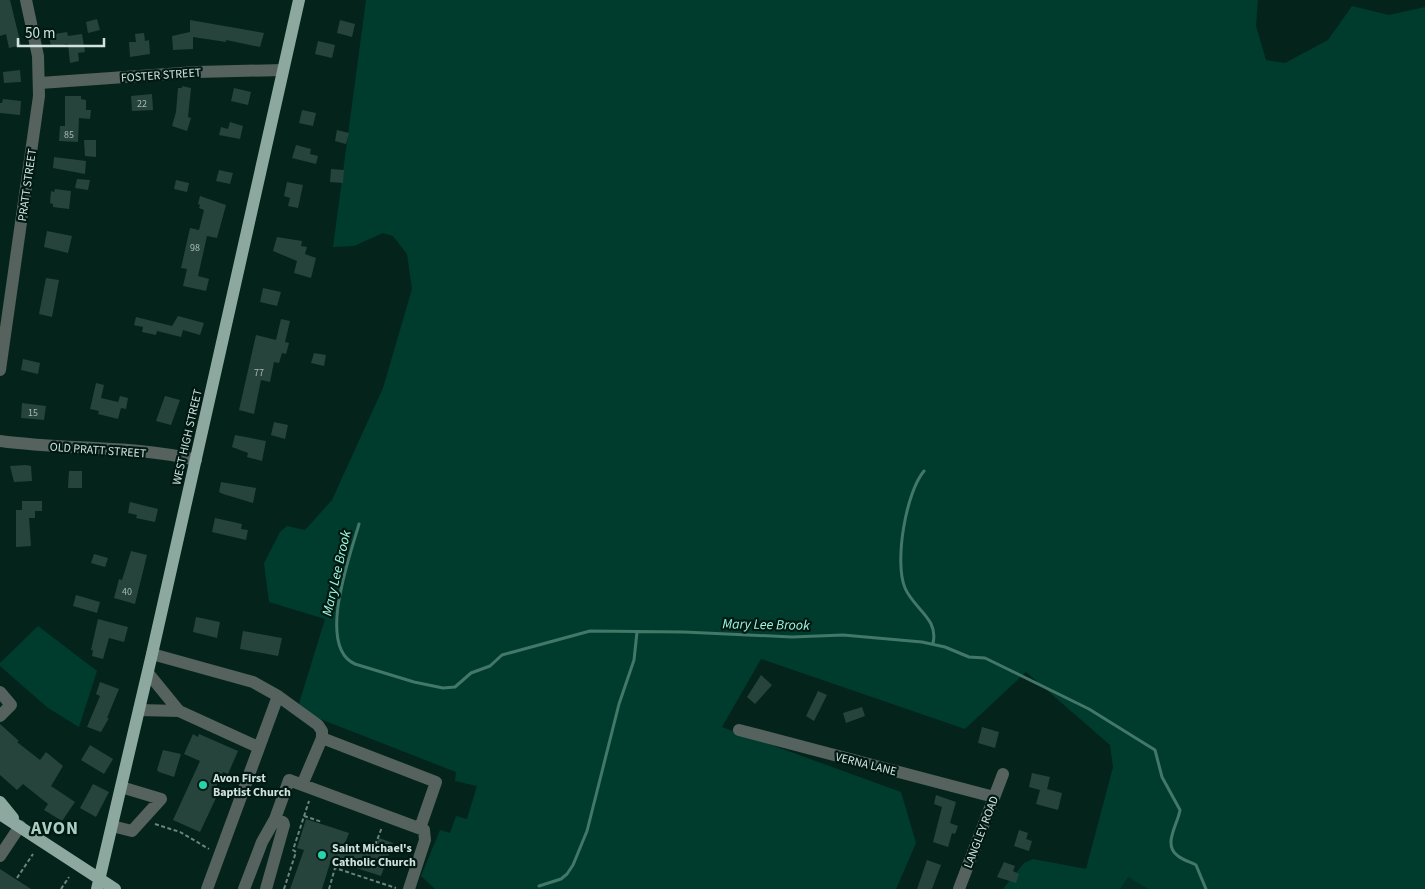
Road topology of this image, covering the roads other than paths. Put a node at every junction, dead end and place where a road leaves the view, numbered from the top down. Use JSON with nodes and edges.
{"nodes":[{"id":1,"x":26,"y":0,"type":"edge"},
{"id":2,"x":298,"y":0,"type":"edge"},
{"id":3,"x":283,"y":70,"type":"junction"},
{"id":4,"x":40,"y":83,"type":"junction"},
{"id":5,"x":0,"y":370,"type":"edge"},
{"id":6,"x":0,"y":441,"type":"edge"},
{"id":7,"x":196,"y":460,"type":"junction"},
{"id":8,"x":152,"y":654,"type":"junction"},
{"id":9,"x":148,"y":673,"type":"junction"},
{"id":10,"x":0,"y":692,"type":"edge"},
{"id":11,"x":278,"y":696,"type":"junction"},
{"id":12,"x":139,"y":710,"type":"junction"},
{"id":13,"x":179,"y":711,"type":"junction"},
{"id":14,"x":0,"y":716,"type":"edge"},
{"id":15,"x":739,"y":730,"type":"dead end"},
{"id":16,"x":322,"y":738,"type":"junction"},
{"id":17,"x":258,"y":747,"type":"junction"},
{"id":18,"x":1003,"y":774,"type":"dead end"},
{"id":19,"x":302,"y":785,"type":"junction"},
{"id":20,"x":121,"y":787,"type":"junction"},
{"id":21,"x":994,"y":797,"type":"junction"},
{"id":22,"x":0,"y":802,"type":"edge"},
{"id":23,"x":0,"y":814,"type":"edge"},
{"id":24,"x":275,"y":819,"type":"junction"},
{"id":25,"x":20,"y":826,"type":"junction"},
{"id":26,"x":112,"y":826,"type":"junction"},
{"id":27,"x":420,"y":828,"type":"junction"},
{"id":28,"x":0,"y":856,"type":"edge"},
{"id":29,"x":98,"y":884,"type":"edge"},
{"id":30,"x":115,"y":889,"type":"edge"},
{"id":31,"x":207,"y":889,"type":"edge"},
{"id":32,"x":244,"y":889,"type":"edge"},
{"id":33,"x":266,"y":889,"type":"edge"},
{"id":34,"x":409,"y":889,"type":"edge"},
{"id":35,"x":959,"y":889,"type":"edge"}],
"edges":[{"from":1,"to":4,"type":"street","name":"PRATT STREET"},
{"from":2,"to":3,"type":"main road","name":"WEST HIGH STREET"},
{"from":3,"to":4,"type":"street","name":"FOSTER STREET"},
{"from":3,"to":7,"type":"main road","name":"WEST HIGH STREET"},
{"from":4,"to":5,"type":"street","name":"PRATT STREET"},
{"from":6,"to":7,"type":"street","name":"OLD PRATT STREET"},
{"from":7,"to":8,"type":"main road","name":"WEST HIGH STREET"},
{"from":8,"to":9,"type":"main road","name":"WEST HIGH STREET"},
{"from":8,"to":11,"type":"street"},
{"from":9,"to":12,"type":"main road","name":"WEST HIGH STREET"},
{"from":9,"to":13,"type":"street"},
{"from":10,"to":14,"type":"street"},
{"from":11,"to":16,"type":"street"},
{"from":11,"to":17,"type":"street"},
{"from":12,"to":13,"type":"street"},
{"from":12,"to":20,"type":"main road","name":"WEST HIGH STREET"},
{"from":13,"to":17,"type":"street"},
{"from":15,"to":21,"type":"street","name":"VERNA LANE"},
{"from":16,"to":19,"type":"street"},
{"from":16,"to":27,"type":"street"},
{"from":17,"to":31,"type":"street"},
{"from":18,"to":21,"type":"street","name":"LANGLEY ROAD"},
{"from":19,"to":24,"type":"street"},
{"from":19,"to":27,"type":"street"},
{"from":20,"to":26,"type":"main road","name":"WEST HIGH STREET"},
{"from":20,"to":26,"type":"street"},
{"from":21,"to":35,"type":"street","name":"LANGLEY ROAD"},
{"from":22,"to":25,"type":"main road"},
{"from":23,"to":25,"type":"main road"},
{"from":24,"to":32,"type":"street"},
{"from":24,"to":33,"type":"street"},
{"from":25,"to":28,"type":"street"},
{"from":25,"to":29,"type":"main road"},
{"from":26,"to":29,"type":"main road","name":"WEST HIGH STREET"},
{"from":27,"to":34,"type":"street"},
{"from":29,"to":30,"type":"main road"}]}
